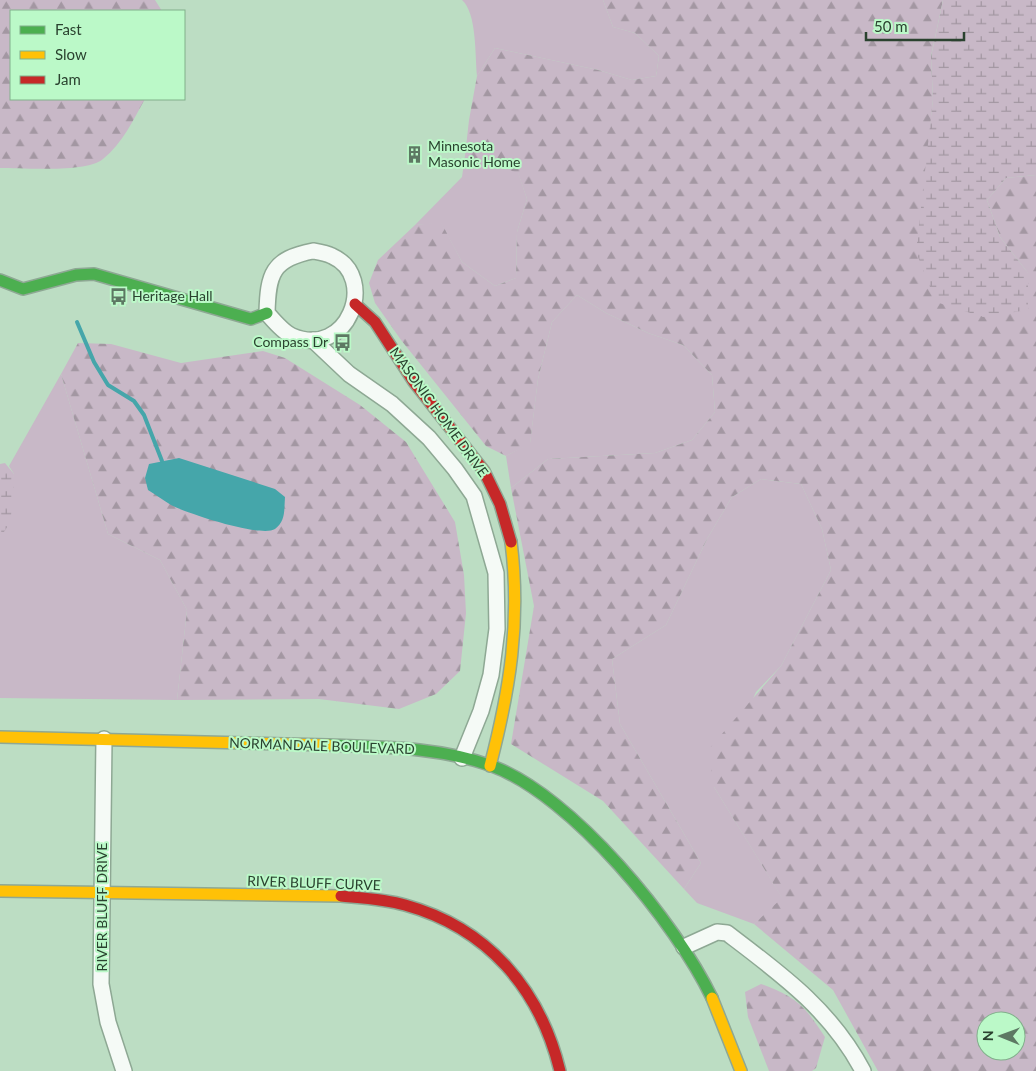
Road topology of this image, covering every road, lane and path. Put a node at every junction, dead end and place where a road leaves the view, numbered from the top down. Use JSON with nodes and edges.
{"nodes":[{"id":1,"x":0,"y":280,"type":"edge"},
{"id":2,"x":355,"y":304,"type":"junction"},
{"id":3,"x":267,"y":313,"type":"junction"},
{"id":4,"x":312,"y":340,"type":"junction"},
{"id":5,"x":0,"y":738,"type":"edge"},
{"id":6,"x":104,"y":740,"type":"junction"},
{"id":7,"x":462,"y":758,"type":"junction"},
{"id":8,"x":490,"y":766,"type":"junction"},
{"id":9,"x":0,"y":892,"type":"edge"},
{"id":10,"x":102,"y":893,"type":"junction"},
{"id":11,"x":684,"y":947,"type":"junction"},
{"id":12,"x":124,"y":1071,"type":"edge"},
{"id":13,"x":560,"y":1071,"type":"edge"},
{"id":14,"x":741,"y":1071,"type":"edge"},
{"id":15,"x":863,"y":1071,"type":"edge"}],
"edges":[{"from":1,"to":3,"type":"street"},
{"from":2,"to":3,"type":"street"},
{"from":2,"to":4,"type":"street"},
{"from":2,"to":8,"type":"street","name":"MASONIC HOME DRIVE"},
{"from":3,"to":4,"type":"street"},
{"from":4,"to":7,"type":"street","name":"MASONIC HOME DRIVE"},
{"from":5,"to":6,"type":"street","name":"NORMANDALE BOULEVARD"},
{"from":6,"to":7,"type":"street","name":"NORMANDALE BOULEVARD"},
{"from":6,"to":10,"type":"street","name":"RIVER BLUFF DRIVE"},
{"from":7,"to":8,"type":"street","name":"NORMANDALE BOULEVARD"},
{"from":8,"to":11,"type":"street","name":"NORMANDALE BOULEVARD"},
{"from":9,"to":10,"type":"street","name":"RIVER BLUFF CURVE"},
{"from":10,"to":12,"type":"street","name":"RIVER BLUFF DRIVE"},
{"from":10,"to":13,"type":"street","name":"RIVER BLUFF CURVE"},
{"from":11,"to":14,"type":"street","name":"NORMANDALE BOULEVARD"},
{"from":11,"to":15,"type":"street"}]}
